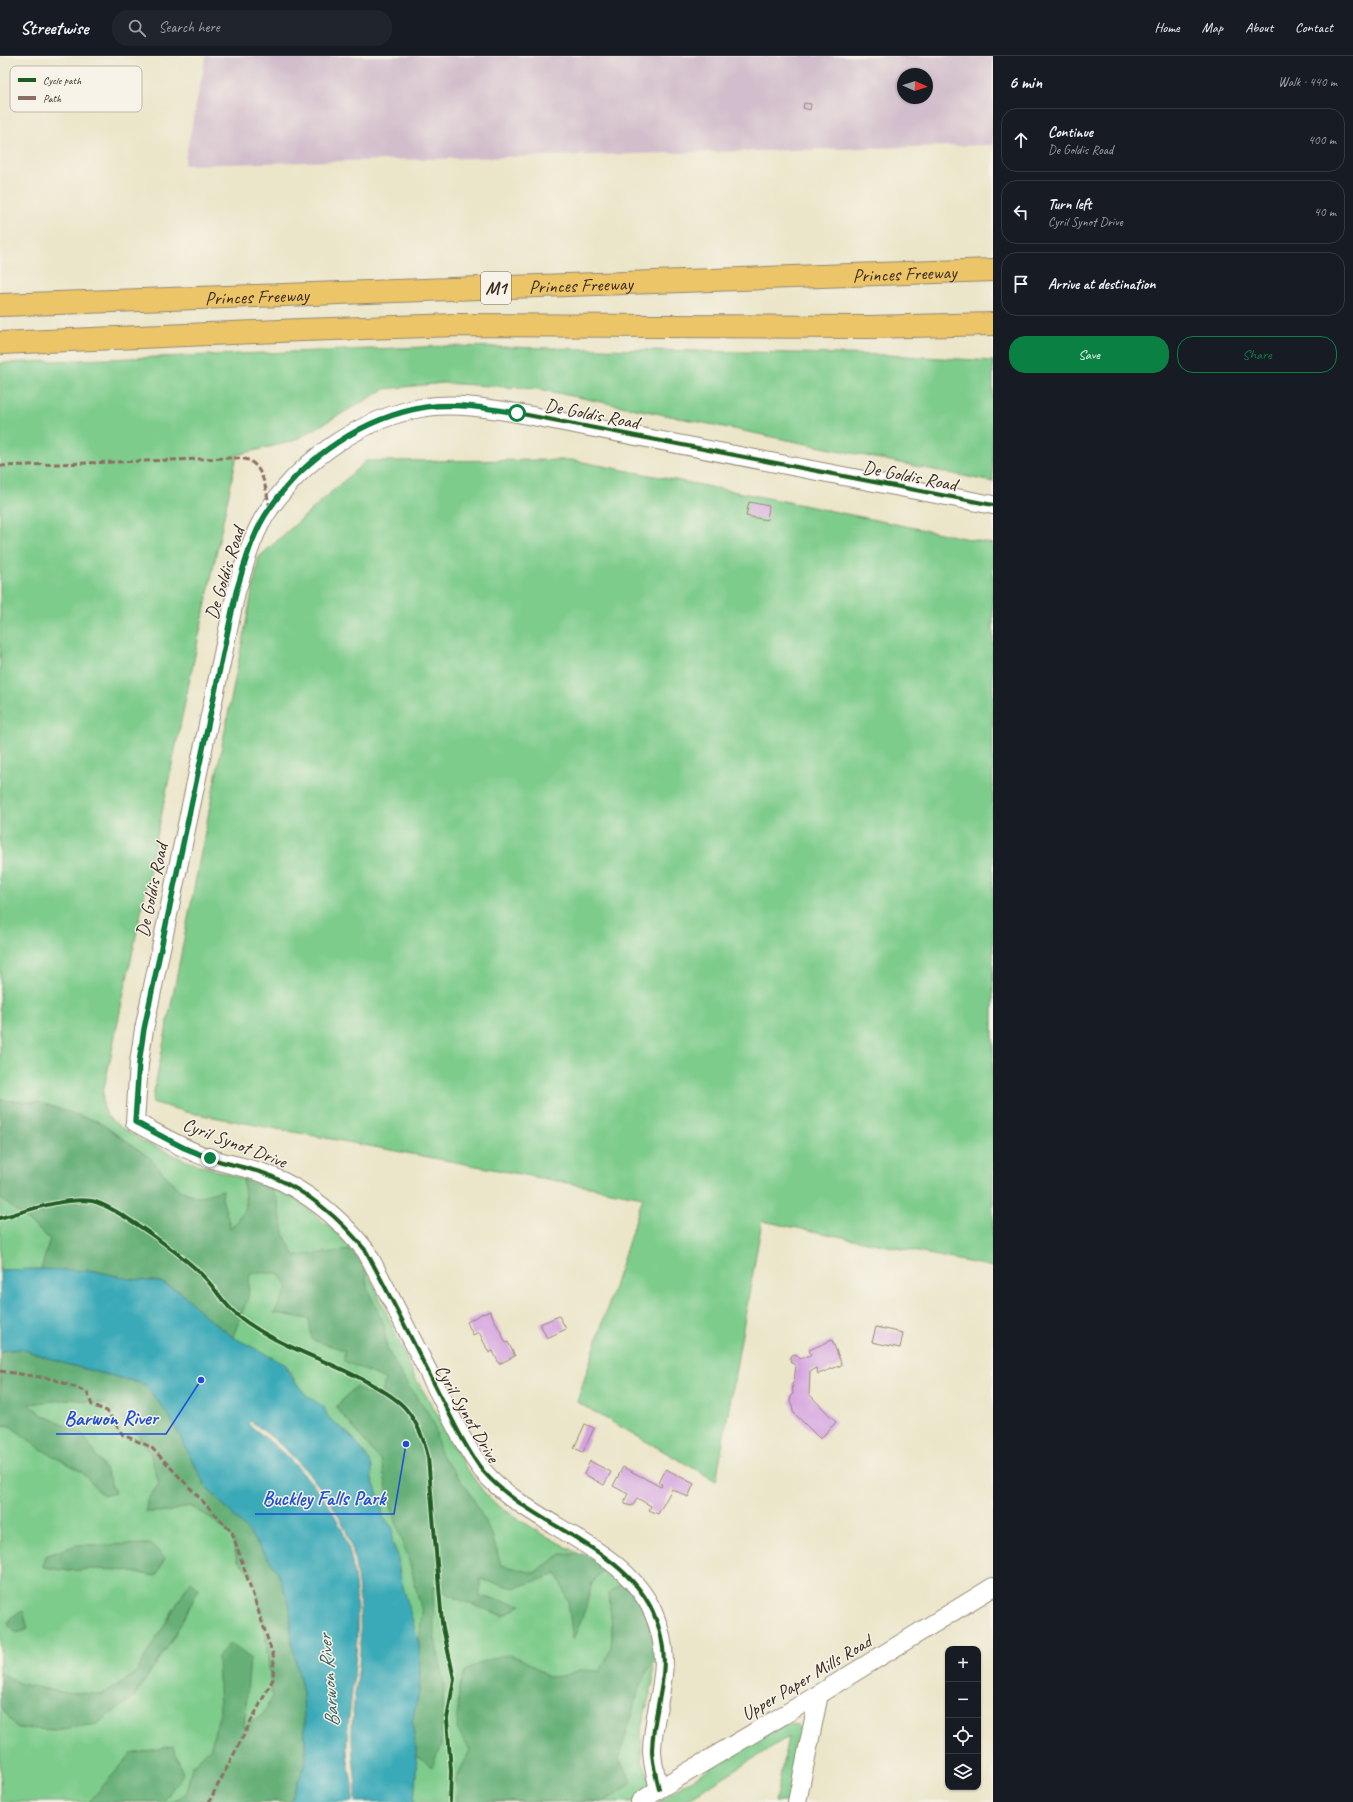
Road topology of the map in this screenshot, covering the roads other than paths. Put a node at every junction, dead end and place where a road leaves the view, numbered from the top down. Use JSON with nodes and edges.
{"nodes":[{"id":1,"x":992,"y":270,"type":"edge"},
{"id":2,"x":0,"y":305,"type":"edge"},
{"id":3,"x":969,"y":324,"type":"junction"},
{"id":4,"x":993,"y":324,"type":"edge"},
{"id":5,"x":993,"y":329,"type":"edge"},
{"id":6,"x":0,"y":343,"type":"edge"},
{"id":7,"x":993,"y":505,"type":"edge"},
{"id":8,"x":135,"y":1122,"type":"joint"},
{"id":9,"x":993,"y":1587,"type":"edge"},
{"id":10,"x":819,"y":1694,"type":"junction"},
{"id":11,"x":659,"y":1789,"type":"junction"},
{"id":12,"x":640,"y":1802,"type":"edge"},
{"id":13,"x":797,"y":1802,"type":"edge"}],
"edges":[{"from":1,"to":2,"type":"highway","name":"Princes Freeway","number":"M1"},
{"from":3,"to":4,"type":"highway","name":"Princes Freeway","number":"M1"},
{"from":3,"to":5,"type":"highway"},
{"from":3,"to":6,"type":"highway","name":"Princes Freeway","number":"M1"},
{"from":7,"to":8,"type":"street","name":"De Goldis Road"},
{"from":8,"to":11,"type":"street","name":"Cyril Synot Drive"},
{"from":9,"to":10,"type":"street","name":"Upper Paper Mills Road"},
{"from":10,"to":11,"type":"street","name":"Upper Paper Mills Road"},
{"from":10,"to":13,"type":"street"},
{"from":11,"to":12,"type":"street","name":"Upper Paper Mills Road"}]}
